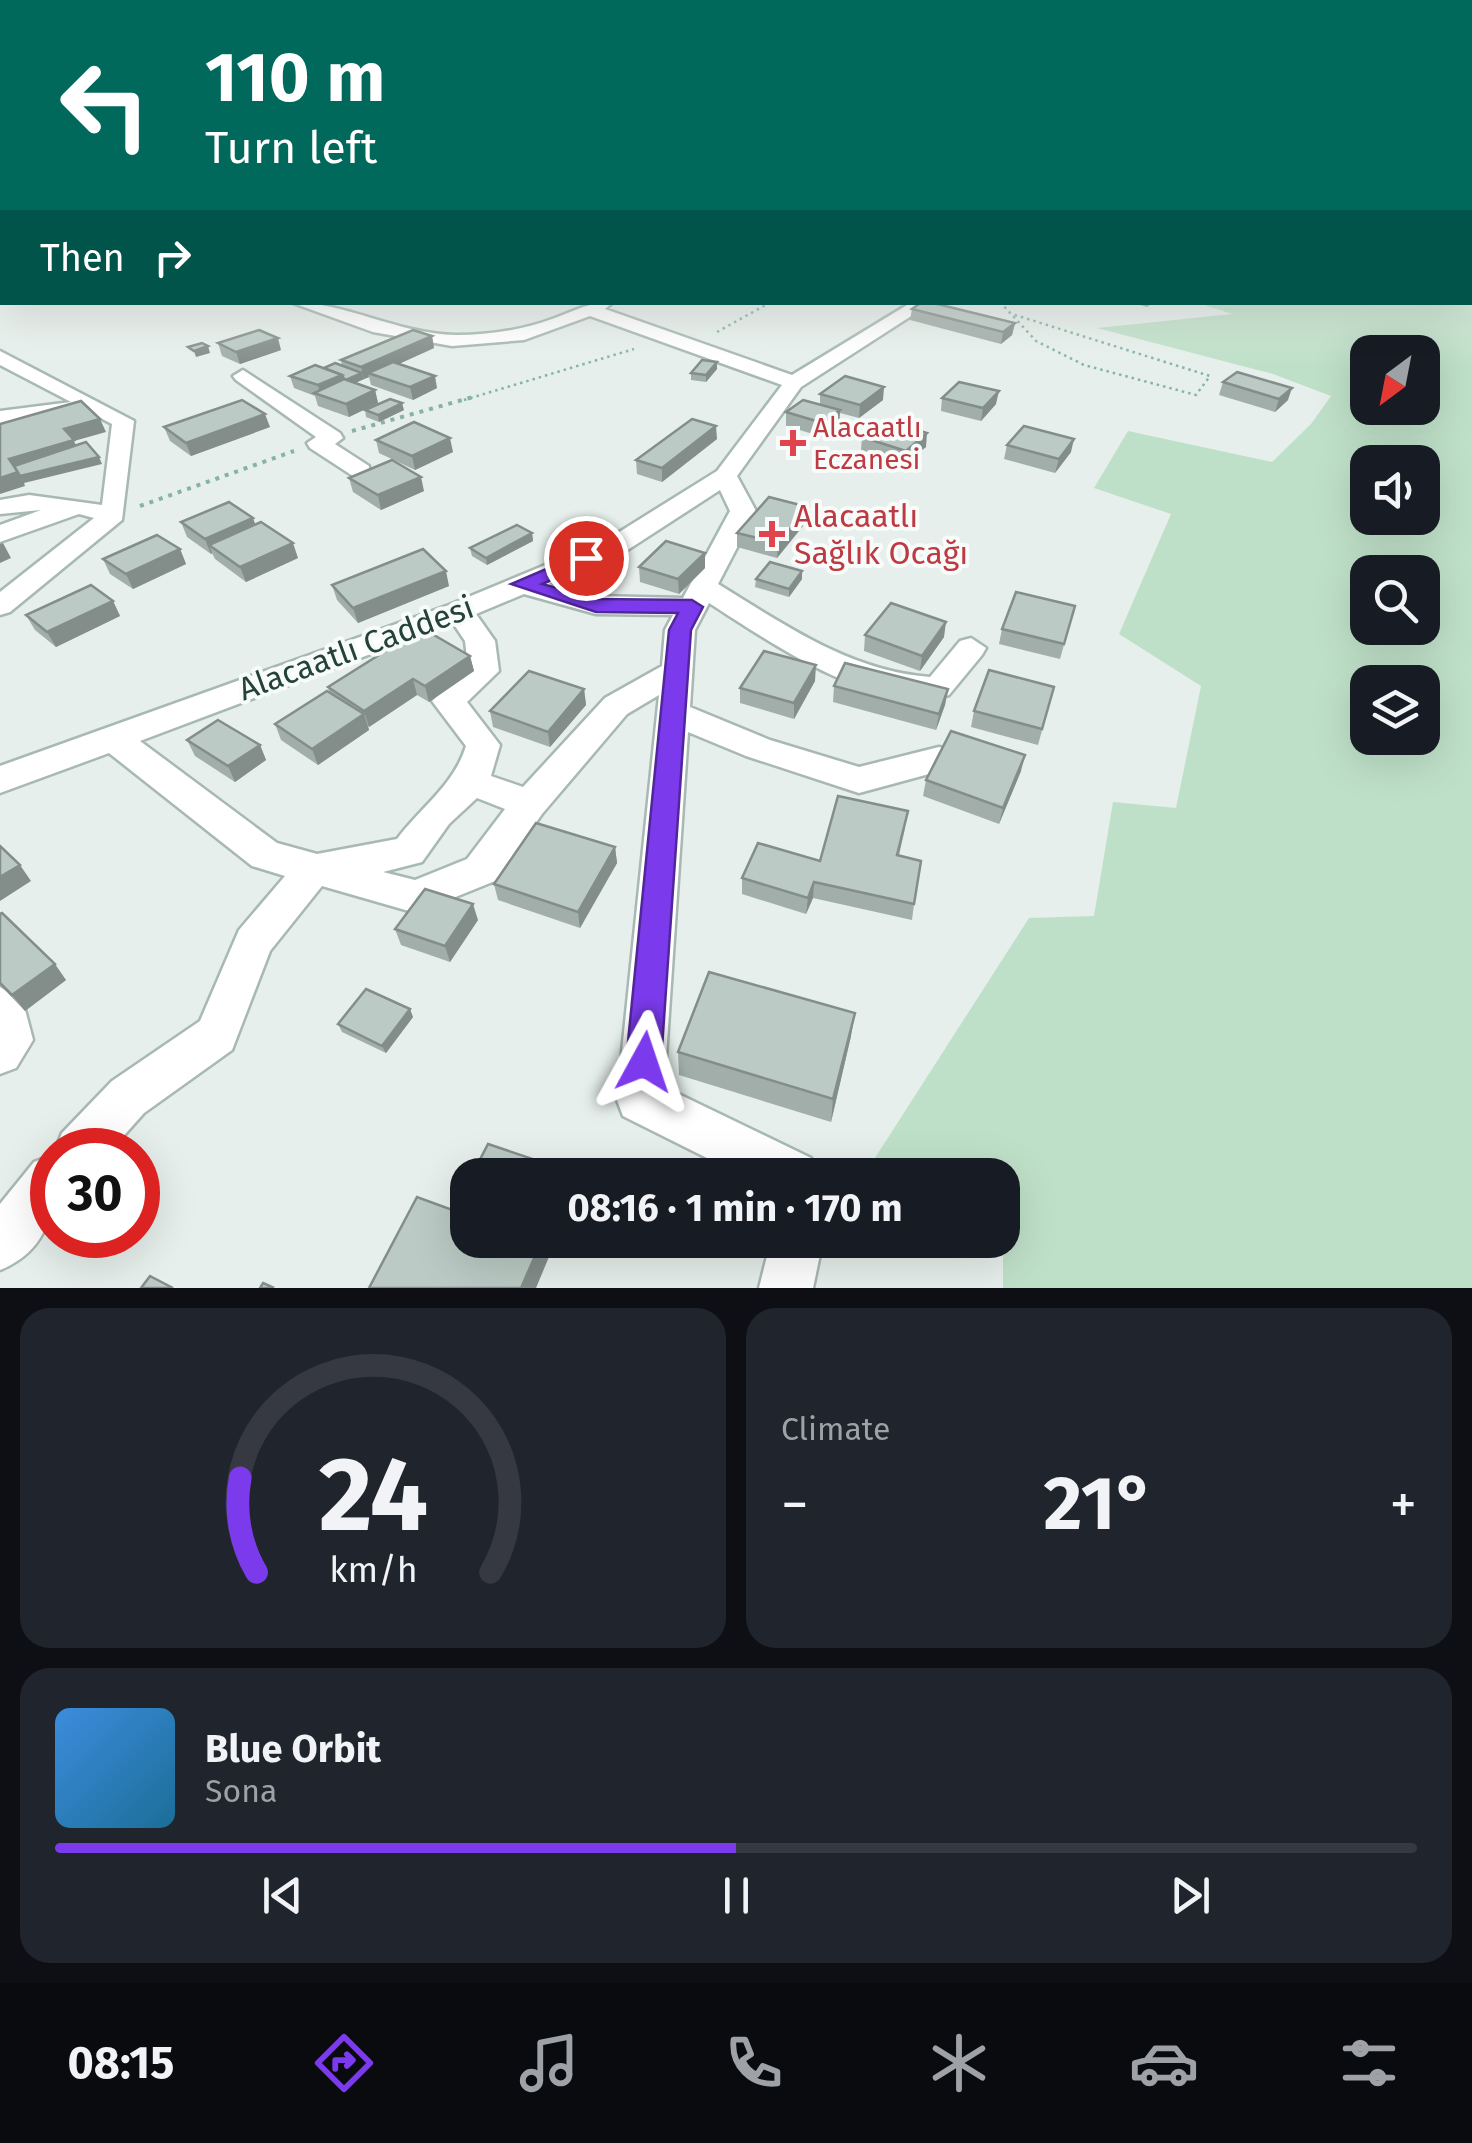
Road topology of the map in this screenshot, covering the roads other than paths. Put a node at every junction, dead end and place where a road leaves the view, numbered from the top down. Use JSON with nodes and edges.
{"nodes":[{"id":1,"x":307,"y":305,"type":"edge"},
{"id":2,"x":920,"y":305,"type":"edge"},
{"id":3,"x":598,"y":306,"type":"edge"},
{"id":4,"x":0,"y":357,"type":"edge"},
{"id":5,"x":243,"y":376,"type":"dead end"},
{"id":6,"x":794,"y":383,"type":"junction"},
{"id":7,"x":97,"y":406,"type":"junction"},
{"id":8,"x":0,"y":418,"type":"edge"},
{"id":9,"x":362,"y":471,"type":"edge"},
{"id":10,"x":725,"y":476,"type":"junction"},
{"id":11,"x":77,"y":506,"type":"junction"},
{"id":12,"x":0,"y":507,"type":"edge"},
{"id":13,"x":113,"y":515,"type":"junction"},
{"id":14,"x":0,"y":534,"type":"edge"},
{"id":15,"x":522,"y":584,"type":"junction"},
{"id":16,"x":697,"y":597,"type":"junction"},
{"id":17,"x":0,"y":606,"type":"edge"},
{"id":18,"x":459,"y":611,"type":"junction"},
{"id":19,"x":971,"y":648,"type":"dead end"},
{"id":20,"x":676,"y":671,"type":"junction"},
{"id":21,"x":672,"y":712,"type":"junction"},
{"id":22,"x":113,"y":738,"type":"junction"},
{"id":23,"x":939,"y":760,"type":"edge"},
{"id":24,"x":0,"y":780,"type":"edge"},
{"id":25,"x":472,"y":782,"type":"junction"},
{"id":26,"x":529,"y":804,"type":"junction"},
{"id":27,"x":313,"y":870,"type":"junction"},
{"id":28,"x":0,"y":1007,"type":"edge"},
{"id":29,"x":0,"y":1053,"type":"edge"},
{"id":30,"x":100,"y":1128,"type":"edge"},
{"id":31,"x":759,"y":1158,"type":"edge"},
{"id":32,"x":30,"y":1207,"type":"edge"},
{"id":33,"x":0,"y":1244,"type":"edge"},
{"id":34,"x":793,"y":1258,"type":"edge"},
{"id":35,"x":786,"y":1288,"type":"edge"}],
"edges":[{"from":1,"to":3,"type":"street"},
{"from":2,"to":6,"type":"street","name":"Alacaatlı Caddesi"},
{"from":3,"to":6,"type":"street"},
{"from":4,"to":7,"type":"street"},
{"from":5,"to":9,"type":"street"},
{"from":6,"to":10,"type":"street","name":"Alacaatlı Caddesi"},
{"from":7,"to":8,"type":"street"},
{"from":7,"to":13,"type":"street"},
{"from":10,"to":15,"type":"street","name":"Alacaatlı Caddesi"},
{"from":10,"to":16,"type":"street"},
{"from":11,"to":12,"type":"street"},
{"from":11,"to":13,"type":"street"},
{"from":11,"to":14,"type":"street"},
{"from":13,"to":17,"type":"street"},
{"from":15,"to":16,"type":"street"},
{"from":15,"to":18,"type":"street","name":"Alacaatlı Caddesi"},
{"from":16,"to":19,"type":"street"},
{"from":16,"to":20,"type":"street"},
{"from":18,"to":22,"type":"street","name":"Alacaatlı Caddesi"},
{"from":18,"to":25,"type":"street"},
{"from":20,"to":21,"type":"street"},
{"from":20,"to":26,"type":"street"},
{"from":21,"to":23,"type":"street"},
{"from":21,"to":31,"type":"street"},
{"from":22,"to":24,"type":"street","name":"Alacaatlı Caddesi"},
{"from":22,"to":27,"type":"street"},
{"from":25,"to":26,"type":"street"},
{"from":25,"to":27,"type":"street"},
{"from":26,"to":27,"type":"street"},
{"from":27,"to":30,"type":"street"},
{"from":28,"to":29,"type":"street"},
{"from":32,"to":33,"type":"street"},
{"from":34,"to":35,"type":"street"}]}
